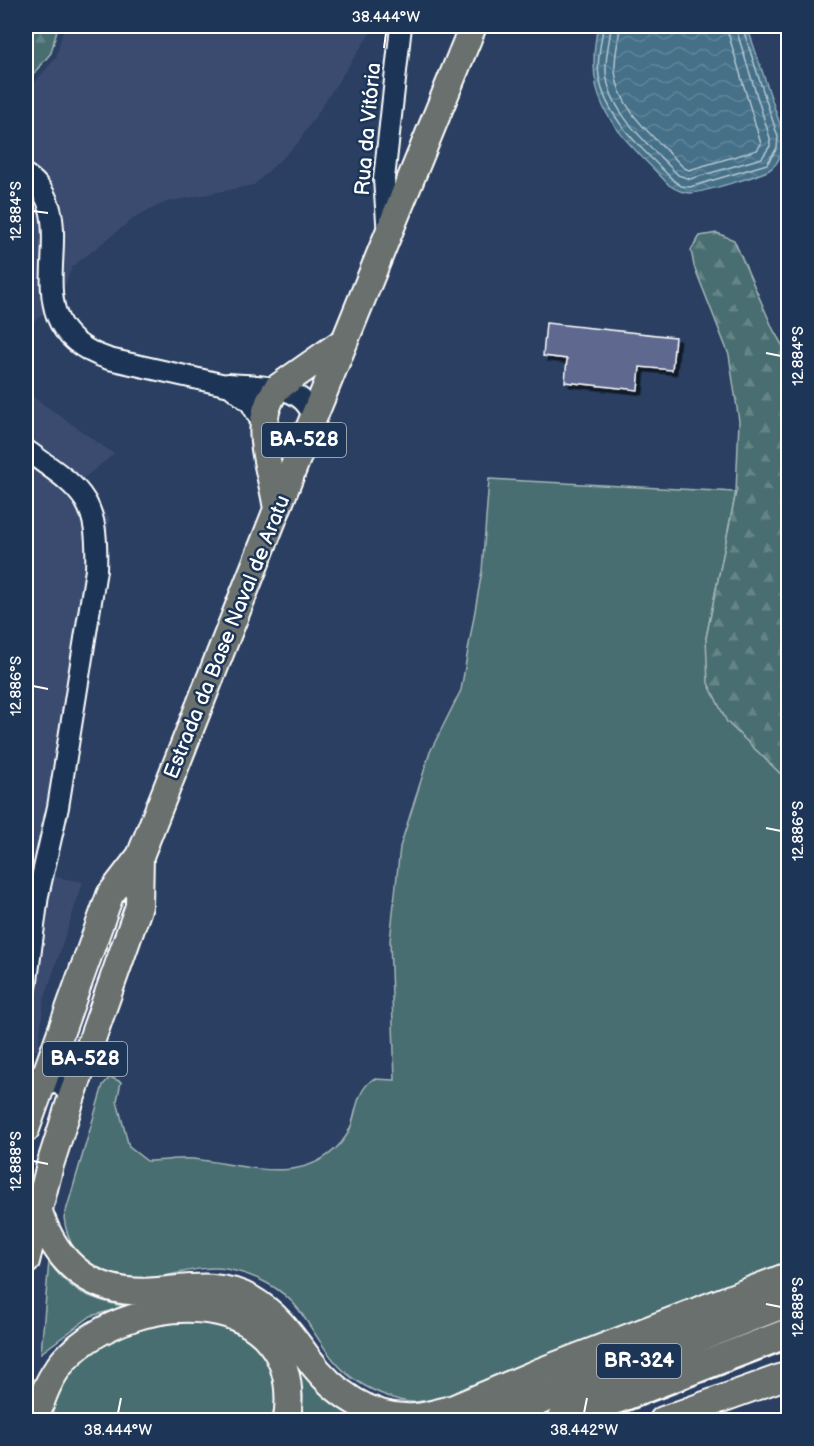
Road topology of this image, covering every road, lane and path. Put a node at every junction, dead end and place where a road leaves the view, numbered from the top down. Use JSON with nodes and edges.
{"nodes":[{"id":1,"x":401,"y":26,"type":"edge"},
{"id":2,"x":473,"y":26,"type":"edge"},
{"id":3,"x":26,"y":176,"type":"edge"},
{"id":4,"x":388,"y":236,"type":"junction"},
{"id":5,"x":347,"y":339,"type":"junction"},
{"id":6,"x":216,"y":382,"type":"junction"},
{"id":7,"x":277,"y":388,"type":"junction"},
{"id":8,"x":263,"y":427,"type":"junction"},
{"id":9,"x":308,"y":430,"type":"junction"},
{"id":10,"x":26,"y":450,"type":"edge"},
{"id":11,"x":277,"y":510,"type":"junction"},
{"id":12,"x":140,"y":856,"type":"junction"},
{"id":13,"x":26,"y":988,"type":"edge"},
{"id":14,"x":34,"y":1077,"type":"edge"},
{"id":15,"x":72,"y":1096,"type":"junction"},
{"id":16,"x":26,"y":1128,"type":"edge"},
{"id":17,"x":38,"y":1209,"type":"junction"},
{"id":18,"x":26,"y":1261,"type":"edge"},
{"id":19,"x":789,"y":1276,"type":"edge"},
{"id":20,"x":789,"y":1302,"type":"edge"},
{"id":21,"x":789,"y":1333,"type":"edge"},
{"id":22,"x":789,"y":1375,"type":"edge"},
{"id":23,"x":455,"y":1408,"type":"junction"},
{"id":24,"x":715,"y":1412,"type":"edge"},
{"id":25,"x":36,"y":1420,"type":"edge"},
{"id":26,"x":287,"y":1420,"type":"edge"},
{"id":27,"x":424,"y":1420,"type":"edge"},
{"id":28,"x":490,"y":1420,"type":"edge"},
{"id":29,"x":562,"y":1420,"type":"edge"},
{"id":30,"x":663,"y":1420,"type":"edge"}],
"edges":[{"from":1,"to":4,"type":"street","name":"Rua da Vitória"},
{"from":2,"to":4,"type":"main road","name":"Estrada da Base Naval de Aratu","number":"BA-528"},
{"from":3,"to":6,"type":"street"},
{"from":4,"to":5,"type":"main road","name":"Estrada da Base Naval de Aratu","number":"BA-528"},
{"from":5,"to":7,"type":"main road"},
{"from":5,"to":9,"type":"main road","name":"Estrada da Base Naval de Aratu","number":"BA-528"},
{"from":6,"to":7,"type":"street"},
{"from":6,"to":8,"type":"street"},
{"from":7,"to":8,"type":"main road"},
{"from":7,"to":9,"type":"street"},
{"from":8,"to":9,"type":"street"},
{"from":8,"to":11,"type":"main road"},
{"from":9,"to":11,"type":"main road","name":"Estrada da Base Naval de Aratu","number":"BA-528"},
{"from":10,"to":13,"type":"street"},
{"from":11,"to":12,"type":"main road","name":"Estrada da Base Naval de Aratu","number":"BA-528"},
{"from":12,"to":14,"type":"main road"},
{"from":12,"to":15,"type":"main road","name":"Estrada da Base Naval de Aratu","number":"BA-528"},
{"from":14,"to":15,"type":"street"},
{"from":14,"to":16,"type":"main road"},
{"from":15,"to":17,"type":"main road","name":"Estrada da Base Naval de Aratu","number":"BA-528"},
{"from":17,"to":18,"type":"main road","name":"Estrada da Base Naval de Aratu","number":"BA-528"},
{"from":17,"to":23,"type":"main road"},
{"from":19,"to":23,"type":"main road"},
{"from":20,"to":28,"type":"highway","number":"BR-324"},
{"from":21,"to":29,"type":"highway","number":"BR-324"},
{"from":22,"to":24,"type":"main road"},
{"from":23,"to":27,"type":"main road"},
{"from":24,"to":30,"type":"main road"},
{"from":25,"to":26,"type":"main road"}]}
